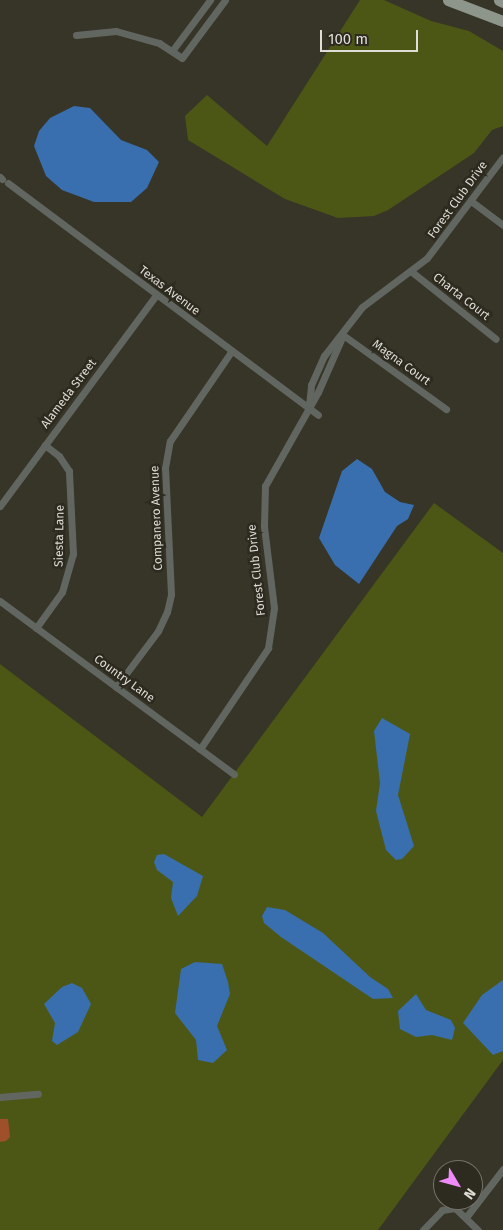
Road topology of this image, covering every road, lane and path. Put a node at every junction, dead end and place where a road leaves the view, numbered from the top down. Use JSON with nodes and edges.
{"nodes":[{"id":1,"x":210,"y":0,"type":"edge"},
{"id":2,"x":226,"y":0,"type":"edge"},
{"id":3,"x":448,"y":0,"type":"edge"},
{"id":4,"x":461,"y":0,"type":"edge"},
{"id":5,"x":498,"y":0,"type":"edge"},
{"id":6,"x":503,"y":2,"type":"edge"},
{"id":7,"x":503,"y":15,"type":"edge"},
{"id":8,"x":503,"y":21,"type":"edge"},
{"id":9,"x":76,"y":35,"type":"dead end"},
{"id":10,"x":172,"y":50,"type":"junction"},
{"id":11,"x":503,"y":157,"type":"edge"},
{"id":12,"x":8,"y":184,"type":"dead end"},
{"id":13,"x":471,"y":202,"type":"junction"},
{"id":14,"x":503,"y":225,"type":"edge"},
{"id":15,"x":412,"y":272,"type":"junction"},
{"id":16,"x":156,"y":295,"type":"junction"},
{"id":17,"x":343,"y":335,"type":"junction"},
{"id":18,"x":496,"y":339,"type":"dead end"},
{"id":19,"x":231,"y":352,"type":"junction"},
{"id":20,"x":308,"y":408,"type":"junction"},
{"id":21,"x":446,"y":410,"type":"dead end"},
{"id":22,"x":318,"y":415,"type":"dead end"},
{"id":23,"x":45,"y":445,"type":"junction"},
{"id":24,"x":0,"y":506,"type":"edge"},
{"id":25,"x":0,"y":601,"type":"edge"},
{"id":26,"x":36,"y":628,"type":"junction"},
{"id":27,"x":116,"y":687,"type":"junction"},
{"id":28,"x":200,"y":749,"type":"junction"},
{"id":29,"x":234,"y":774,"type":"dead end"},
{"id":30,"x":38,"y":1094,"type":"dead end"},
{"id":31,"x":0,"y":1097,"type":"edge"},
{"id":32,"x":503,"y":1169,"type":"edge"},
{"id":33,"x":468,"y":1216,"type":"junction"},
{"id":34,"x":423,"y":1230,"type":"edge"},
{"id":35,"x":478,"y":1230,"type":"edge"}],
"edges":[{"from":1,"to":10,"type":"street"},
{"from":2,"to":10,"type":"street"},
{"from":3,"to":8,"type":"main road"},
{"from":4,"to":7,"type":"main road"},
{"from":5,"to":6,"type":"main road"},
{"from":9,"to":10,"type":"street"},
{"from":11,"to":13,"type":"street","name":"Forest Club Drive"},
{"from":12,"to":16,"type":"street","name":"Texas Avenue"},
{"from":13,"to":14,"type":"street"},
{"from":13,"to":15,"type":"street","name":"Forest Club Drive"},
{"from":15,"to":17,"type":"street","name":"Forest Club Drive"},
{"from":15,"to":18,"type":"street","name":"Charta Court"},
{"from":16,"to":19,"type":"street","name":"Texas Avenue"},
{"from":16,"to":23,"type":"street","name":"Alameda Street"},
{"from":17,"to":20,"type":"street","name":"Forest Club Drive"},
{"from":17,"to":21,"type":"street","name":"Magna Court"},
{"from":19,"to":20,"type":"street","name":"Texas Avenue"},
{"from":19,"to":27,"type":"street","name":"Companero Avenue"},
{"from":20,"to":22,"type":"street","name":"Texas Avenue"},
{"from":20,"to":28,"type":"street","name":"Forest Club Drive"},
{"from":23,"to":24,"type":"street","name":"Alameda Street"},
{"from":23,"to":26,"type":"street","name":"Siesta Lane"},
{"from":25,"to":26,"type":"street","name":"Country Lane"},
{"from":26,"to":27,"type":"street","name":"Country Lane"},
{"from":27,"to":28,"type":"street","name":"Country Lane"},
{"from":28,"to":29,"type":"street","name":"Country Lane"},
{"from":30,"to":31,"type":"street"},
{"from":32,"to":33,"type":"street"},
{"from":33,"to":34,"type":"street"},
{"from":33,"to":35,"type":"street"}]}
